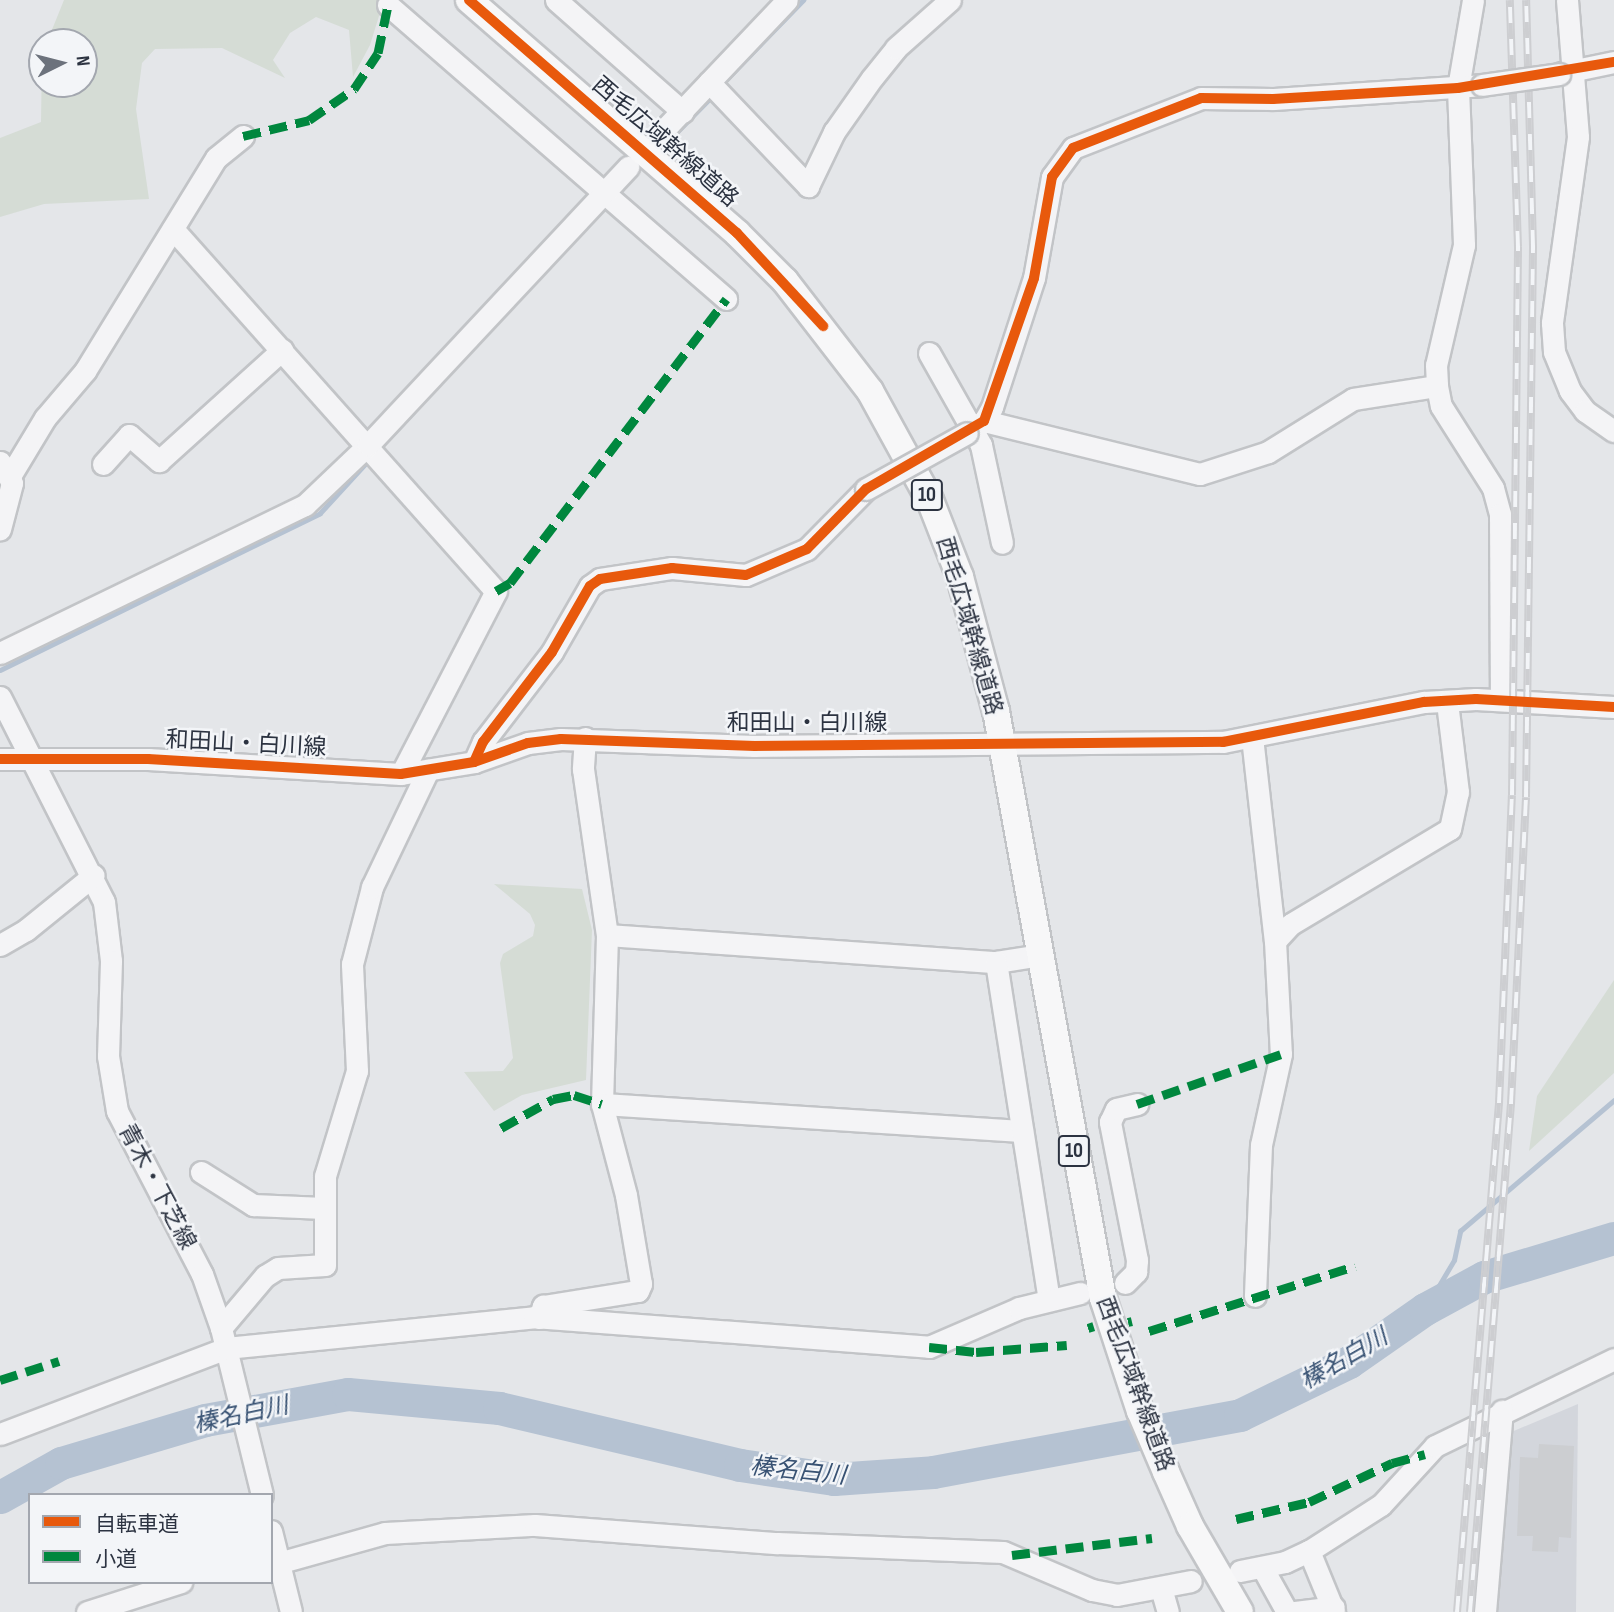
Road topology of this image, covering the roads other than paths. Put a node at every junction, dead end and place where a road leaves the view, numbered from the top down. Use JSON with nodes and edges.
{"nodes":[{"id":1,"x":469,"y":0,"type":"edge"},
{"id":2,"x":556,"y":0,"type":"edge"},
{"id":3,"x":787,"y":0,"type":"edge"},
{"id":4,"x":950,"y":0,"type":"edge"},
{"id":5,"x":1473,"y":0,"type":"edge"},
{"id":6,"x":1567,"y":0,"type":"edge"},
{"id":7,"x":388,"y":5,"type":"dead end"},
{"id":8,"x":1614,"y":62,"type":"edge"},
{"id":9,"x":1567,"y":73,"type":"junction"},
{"id":10,"x":709,"y":82,"type":"junction"},
{"id":11,"x":1458,"y":88,"type":"junction"},
{"id":12,"x":682,"y":112,"type":"junction"},
{"id":13,"x":243,"y":136,"type":"dead end"},
{"id":14,"x":658,"y":136,"type":"dead end"},
{"id":15,"x":628,"y":167,"type":"dead end"},
{"id":16,"x":610,"y":198,"type":"junction"},
{"id":17,"x":173,"y":229,"type":"junction"},
{"id":18,"x":726,"y":299,"type":"dead end"},
{"id":19,"x":282,"y":350,"type":"junction"},
{"id":20,"x":929,"y":353,"type":"dead end"},
{"id":21,"x":1437,"y":386,"type":"junction"},
{"id":22,"x":975,"y":428,"type":"junction"},
{"id":23,"x":1614,"y":430,"type":"edge"},
{"id":24,"x":368,"y":445,"type":"junction"},
{"id":25,"x":103,"y":464,"type":"dead end"},
{"id":26,"x":5,"y":469,"type":"edge"},
{"id":27,"x":0,"y":529,"type":"edge"},
{"id":28,"x":1002,"y":543,"type":"dead end"},
{"id":29,"x":0,"y":653,"type":"edge"},
{"id":30,"x":0,"y":696,"type":"edge"},
{"id":31,"x":1502,"y":700,"type":"junction"},
{"id":32,"x":1447,"y":702,"type":"junction"},
{"id":33,"x":1614,"y":707,"type":"edge"},
{"id":34,"x":1252,"y":737,"type":"junction"},
{"id":35,"x":585,"y":738,"type":"junction"},
{"id":36,"x":1001,"y":742,"type":"junction"},
{"id":37,"x":0,"y":759,"type":"edge"},
{"id":38,"x":34,"y":761,"type":"junction"},
{"id":39,"x":474,"y":762,"type":"junction"},
{"id":40,"x":428,"y":770,"type":"junction"},
{"id":41,"x":401,"y":774,"type":"junction"},
{"id":42,"x":94,"y":875,"type":"junction"},
{"id":43,"x":607,"y":935,"type":"junction"},
{"id":44,"x":1275,"y":941,"type":"junction"},
{"id":45,"x":0,"y":945,"type":"edge"},
{"id":46,"x":1041,"y":955,"type":"junction"},
{"id":47,"x":996,"y":962,"type":"junction"},
{"id":48,"x":602,"y":1104,"type":"junction"},
{"id":49,"x":1137,"y":1104,"type":"dead end"},
{"id":50,"x":1022,"y":1130,"type":"junction"},
{"id":51,"x":201,"y":1172,"type":"dead end"},
{"id":52,"x":324,"y":1208,"type":"junction"},
{"id":53,"x":1125,"y":1283,"type":"dead end"},
{"id":54,"x":1080,"y":1293,"type":"dead end"},
{"id":55,"x":1255,"y":1296,"type":"dead end"},
{"id":56,"x":1049,"y":1300,"type":"junction"},
{"id":57,"x":539,"y":1318,"type":"junction"},
{"id":58,"x":226,"y":1348,"type":"junction"},
{"id":59,"x":1614,"y":1359,"type":"edge"},
{"id":60,"x":1502,"y":1412,"type":"junction"},
{"id":61,"x":0,"y":1434,"type":"edge"},
{"id":62,"x":262,"y":1493,"type":"edge"},
{"id":63,"x":274,"y":1551,"type":"edge"},
{"id":64,"x":1309,"y":1551,"type":"junction"},
{"id":65,"x":1262,"y":1567,"type":"junction"},
{"id":66,"x":1240,"y":1571,"type":"dead end"},
{"id":67,"x":1191,"y":1581,"type":"dead end"},
{"id":68,"x":175,"y":1584,"type":"edge"},
{"id":69,"x":1161,"y":1588,"type":"junction"},
{"id":70,"x":1334,"y":1610,"type":"edge"},
{"id":71,"x":87,"y":1612,"type":"edge"},
{"id":72,"x":291,"y":1612,"type":"edge"},
{"id":73,"x":1168,"y":1612,"type":"edge"},
{"id":74,"x":1240,"y":1612,"type":"edge"},
{"id":75,"x":1287,"y":1612,"type":"edge"},
{"id":76,"x":1295,"y":1612,"type":"edge"},
{"id":77,"x":1485,"y":1612,"type":"edge"}],
"edges":[{"from":1,"to":36,"type":"main road","name":"西毛広域幹線道路","number":"10"},
{"from":2,"to":12,"type":"street"},
{"from":3,"to":10,"type":"street"},
{"from":4,"to":10,"type":"street"},
{"from":5,"to":11,"type":"street"},
{"from":6,"to":9,"type":"street"},
{"from":7,"to":16,"type":"street"},
{"from":8,"to":9,"type":"street"},
{"from":9,"to":11,"type":"street","bridge":true},
{"from":9,"to":23,"type":"street"},
{"from":10,"to":12,"type":"street"},
{"from":11,"to":21,"type":"street"},
{"from":11,"to":22,"type":"street"},
{"from":12,"to":14,"type":"street"},
{"from":13,"to":17,"type":"street"},
{"from":15,"to":16,"type":"street"},
{"from":16,"to":18,"type":"street"},
{"from":16,"to":24,"type":"street"},
{"from":17,"to":19,"type":"street"},
{"from":17,"to":26,"type":"street"},
{"from":19,"to":24,"type":"street"},
{"from":19,"to":25,"type":"street"},
{"from":20,"to":22,"type":"street"},
{"from":21,"to":22,"type":"street"},
{"from":21,"to":31,"type":"street"},
{"from":22,"to":28,"type":"street"},
{"from":22,"to":39,"type":"street","bridge":true},
{"from":24,"to":29,"type":"street"},
{"from":24,"to":41,"type":"street"},
{"from":26,"to":27,"type":"street"},
{"from":30,"to":38,"type":"street","name":"青木・下芝線"},
{"from":31,"to":32,"type":"street","name":"和田山・白川線"},
{"from":31,"to":33,"type":"street","name":"和田山・白川線"},
{"from":32,"to":34,"type":"street","name":"和田山・白川線"},
{"from":32,"to":44,"type":"street"},
{"from":34,"to":36,"type":"street","name":"和田山・白川線"},
{"from":34,"to":44,"type":"street"},
{"from":35,"to":36,"type":"street","name":"和田山・白川線"},
{"from":35,"to":39,"type":"street","name":"和田山・白川線"},
{"from":35,"to":43,"type":"street"},
{"from":36,"to":46,"type":"main road","name":"西毛広域幹線道路","number":"10"},
{"from":37,"to":38,"type":"street","name":"和田山・白川線"},
{"from":38,"to":41,"type":"street","name":"和田山・白川線"},
{"from":38,"to":42,"type":"street","name":"青木・下芝線"},
{"from":39,"to":40,"type":"street","name":"和田山・白川線"},
{"from":40,"to":41,"type":"street","name":"和田山・白川線"},
{"from":40,"to":52,"type":"street"},
{"from":42,"to":45,"type":"street"},
{"from":42,"to":58,"type":"street","name":"青木・下芝線"},
{"from":43,"to":47,"type":"street"},
{"from":43,"to":48,"type":"street"},
{"from":44,"to":55,"type":"street"},
{"from":46,"to":47,"type":"street"},
{"from":46,"to":74,"type":"main road","name":"西毛広域幹線道路","number":"10"},
{"from":47,"to":50,"type":"street"},
{"from":48,"to":50,"type":"street"},
{"from":48,"to":57,"type":"street"},
{"from":49,"to":53,"type":"street"},
{"from":50,"to":56,"type":"street"},
{"from":51,"to":52,"type":"street"},
{"from":52,"to":58,"type":"street"},
{"from":54,"to":56,"type":"street"},
{"from":56,"to":57,"type":"street"},
{"from":57,"to":58,"type":"street"},
{"from":58,"to":61,"type":"street"},
{"from":58,"to":62,"type":"street","name":"青木・下芝線"},
{"from":59,"to":60,"type":"street"},
{"from":60,"to":64,"type":"street"},
{"from":60,"to":77,"type":"street"},
{"from":63,"to":69,"type":"street"},
{"from":63,"to":72,"type":"street"},
{"from":64,"to":65,"type":"street"},
{"from":64,"to":70,"type":"street"},
{"from":65,"to":66,"type":"street"},
{"from":65,"to":75,"type":"street"},
{"from":67,"to":69,"type":"street"},
{"from":68,"to":71,"type":"street"},
{"from":69,"to":73,"type":"street"},
{"from":70,"to":76,"type":"street"}]}
